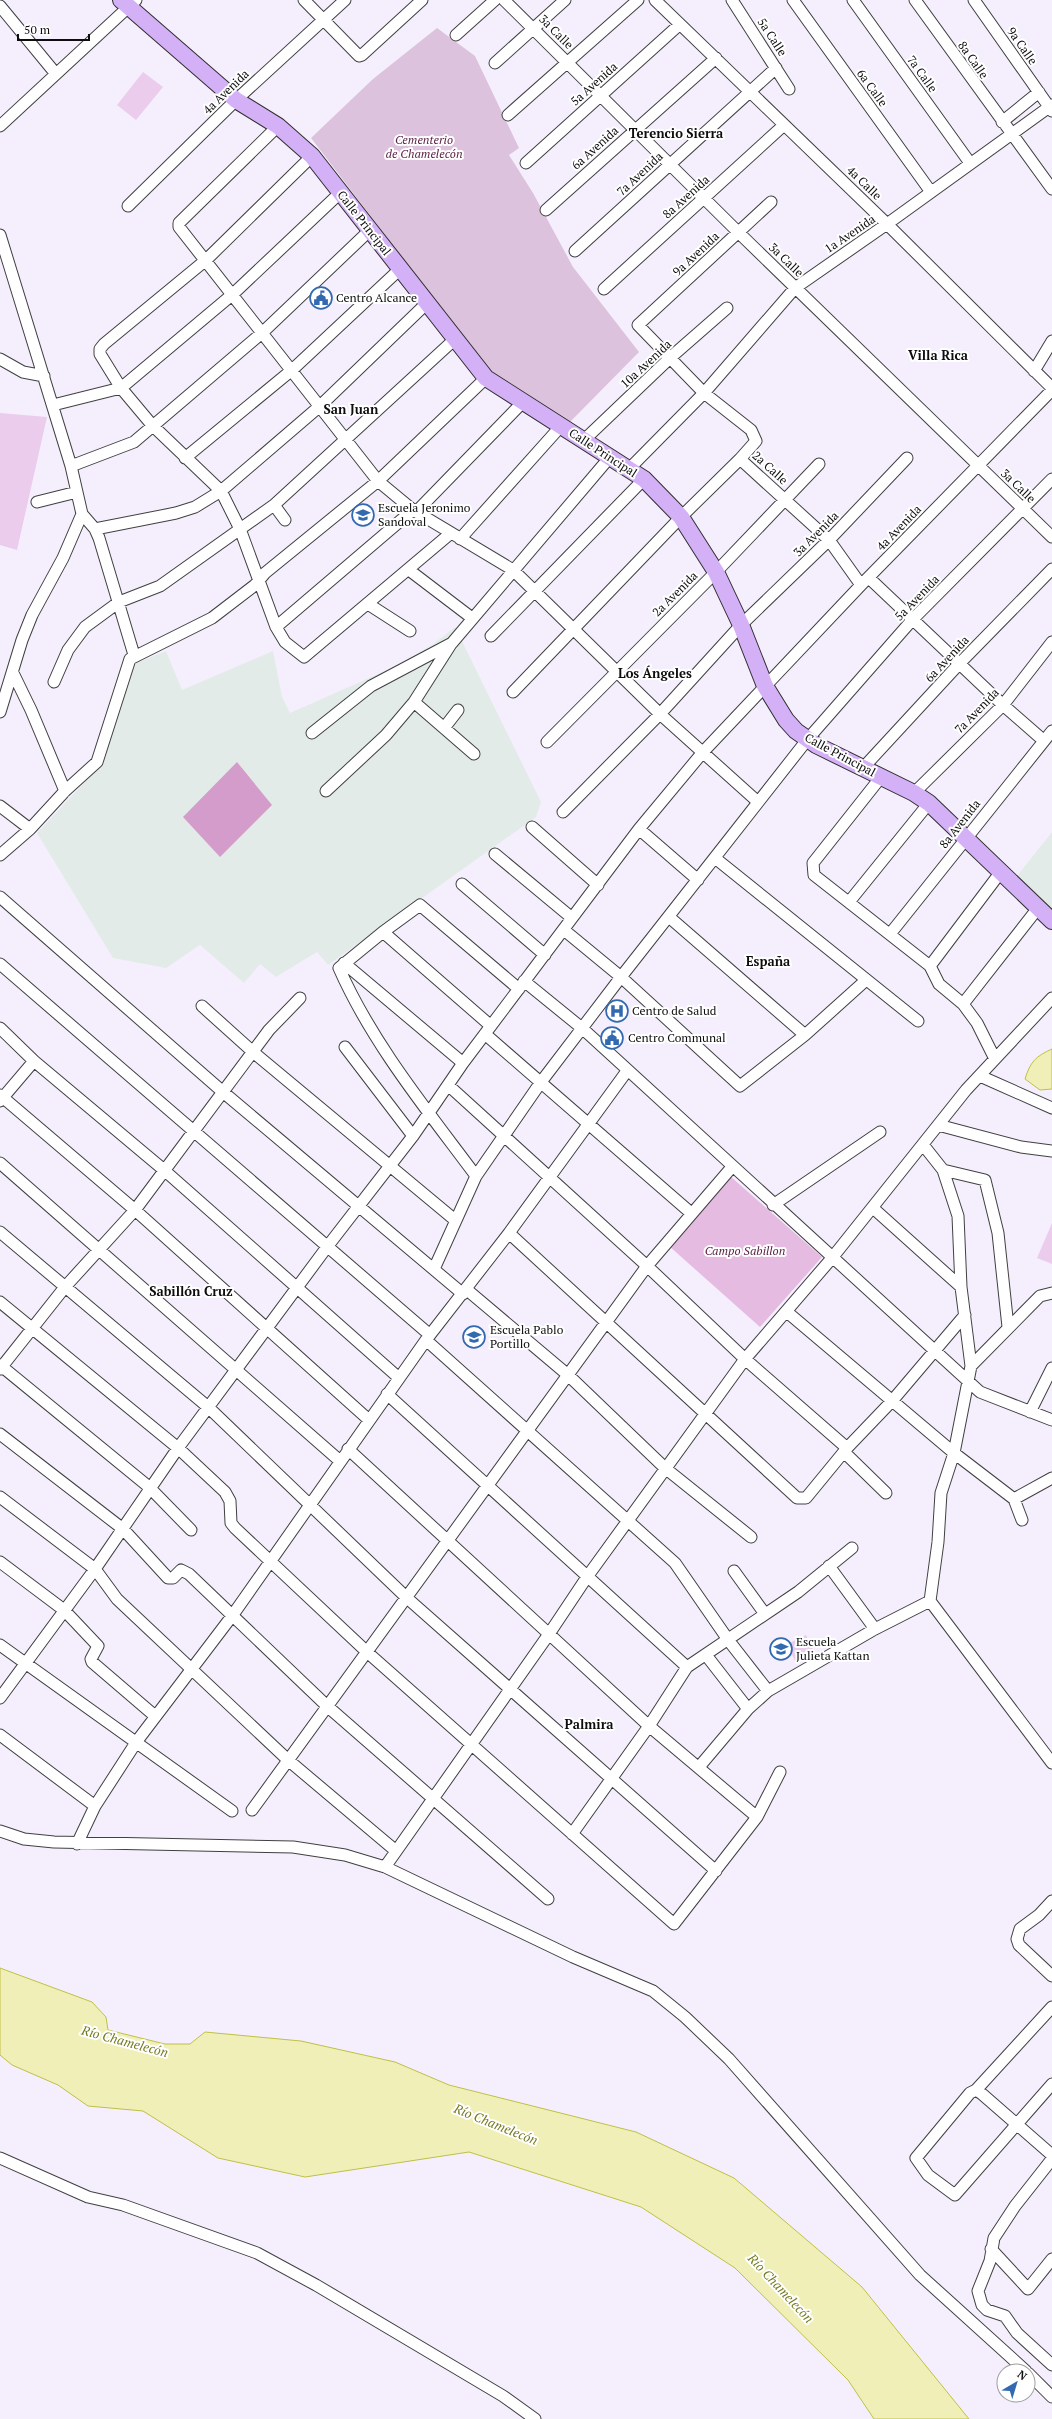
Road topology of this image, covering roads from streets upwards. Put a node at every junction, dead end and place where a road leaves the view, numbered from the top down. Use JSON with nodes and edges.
{"nodes":[{"id":1,"x":304,"y":0,"type":"edge"},
{"id":2,"x":345,"y":0,"type":"edge"},
{"id":3,"x":422,"y":0,"type":"edge"},
{"id":4,"x":494,"y":0,"type":"edge"},
{"id":5,"x":504,"y":0,"type":"edge"},
{"id":6,"x":565,"y":0,"type":"edge"},
{"id":7,"x":638,"y":0,"type":"edge"},
{"id":8,"x":655,"y":0,"type":"edge"},
{"id":9,"x":732,"y":0,"type":"edge"},
{"id":10,"x":793,"y":0,"type":"edge"},
{"id":11,"x":853,"y":0,"type":"edge"},
{"id":12,"x":915,"y":0,"type":"edge"},
{"id":13,"x":974,"y":0,"type":"edge"},
{"id":14,"x":129,"y":2,"type":"edge"},
{"id":15,"x":0,"y":6,"type":"edge"},
{"id":16,"x":323,"y":20,"type":"junction"},
{"id":17,"x":679,"y":25,"type":"junction"},
{"id":18,"x":534,"y":28,"type":"junction"},
{"id":19,"x":456,"y":35,"type":"dead end"},
{"id":20,"x":716,"y":58,"type":"junction"},
{"id":21,"x":567,"y":62,"type":"junction"},
{"id":22,"x":495,"y":64,"type":"dead end"},
{"id":23,"x":776,"y":68,"type":"junction"},
{"id":24,"x":56,"y":74,"type":"junction"},
{"id":25,"x":789,"y":89,"type":"dead end"},
{"id":26,"x":1039,"y":92,"type":"junction"},
{"id":27,"x":749,"y":93,"type":"junction"},
{"id":28,"x":601,"y":96,"type":"junction"},
{"id":29,"x":236,"y":100,"type":"junction"},
{"id":30,"x":1051,"y":108,"type":"edge"},
{"id":31,"x":508,"y":115,"type":"dead end"},
{"id":32,"x":1002,"y":122,"type":"junction"},
{"id":33,"x":784,"y":125,"type":"junction"},
{"id":34,"x":0,"y":126,"type":"edge"},
{"id":35,"x":278,"y":126,"type":"junction"},
{"id":36,"x":636,"y":129,"type":"junction"},
{"id":37,"x":1011,"y":135,"type":"junction"},
{"id":38,"x":312,"y":156,"type":"junction"},
{"id":39,"x":526,"y":163,"type":"dead end"},
{"id":40,"x":670,"y":163,"type":"junction"},
{"id":41,"x":970,"y":163,"type":"junction"},
{"id":42,"x":1052,"y":189,"type":"edge"},
{"id":43,"x":341,"y":192,"type":"junction"},
{"id":44,"x":931,"y":192,"type":"junction"},
{"id":45,"x":705,"y":198,"type":"junction"},
{"id":46,"x":771,"y":202,"type":"dead end"},
{"id":47,"x":128,"y":206,"type":"dead end"},
{"id":48,"x":546,"y":210,"type":"dead end"},
{"id":49,"x":888,"y":224,"type":"junction"},
{"id":50,"x":369,"y":230,"type":"junction"},
{"id":51,"x":739,"y":232,"type":"junction"},
{"id":52,"x":0,"y":235,"type":"edge"},
{"id":53,"x":575,"y":251,"type":"dead end"},
{"id":54,"x":206,"y":260,"type":"junction"},
{"id":55,"x":400,"y":269,"type":"junction"},
{"id":56,"x":795,"y":288,"type":"junction"},
{"id":57,"x":604,"y":289,"type":"dead end"},
{"id":58,"x":233,"y":294,"type":"junction"},
{"id":59,"x":427,"y":303,"type":"junction"},
{"id":60,"x":727,"y":308,"type":"dead end"},
{"id":61,"x":638,"y":325,"type":"joint"},
{"id":62,"x":263,"y":332,"type":"junction"},
{"id":63,"x":455,"y":339,"type":"junction"},
{"id":64,"x":1052,"y":341,"type":"edge"},
{"id":65,"x":671,"y":357,"type":"junction"},
{"id":66,"x":0,"y":360,"type":"edge"},
{"id":67,"x":292,"y":370,"type":"junction"},
{"id":68,"x":1034,"y":371,"type":"junction"},
{"id":69,"x":44,"y":376,"type":"junction"},
{"id":70,"x":486,"y":378,"type":"junction"},
{"id":71,"x":121,"y":388,"type":"junction"},
{"id":72,"x":1052,"y":389,"type":"edge"},
{"id":73,"x":704,"y":393,"type":"junction"},
{"id":74,"x":523,"y":402,"type":"junction"},
{"id":75,"x":52,"y":405,"type":"junction"},
{"id":76,"x":320,"y":406,"type":"junction"},
{"id":77,"x":152,"y":425,"type":"junction"},
{"id":78,"x":561,"y":426,"type":"junction"},
{"id":79,"x":584,"y":440,"type":"junction"},
{"id":80,"x":346,"y":441,"type":"junction"},
{"id":81,"x":610,"y":457,"type":"junction"},
{"id":82,"x":185,"y":458,"type":"junction"},
{"id":83,"x":907,"y":458,"type":"dead end"},
{"id":84,"x":740,"y":459,"type":"junction"},
{"id":85,"x":820,"y":464,"type":"dead end"},
{"id":86,"x":978,"y":465,"type":"junction"},
{"id":87,"x":71,"y":466,"type":"junction"},
{"id":88,"x":629,"y":469,"type":"junction"},
{"id":89,"x":644,"y":479,"type":"junction"},
{"id":90,"x":1052,"y":479,"type":"edge"},
{"id":91,"x":378,"y":481,"type":"junction"},
{"id":92,"x":221,"y":491,"type":"junction"},
{"id":93,"x":77,"y":492,"type":"junction"},
{"id":94,"x":785,"y":499,"type":"junction"},
{"id":95,"x":37,"y":502,"type":"dead end"},
{"id":96,"x":274,"y":505,"type":"junction"},
{"id":97,"x":1023,"y":509,"type":"junction"},
{"id":98,"x":414,"y":511,"type":"junction"},
{"id":99,"x":82,"y":514,"type":"junction"},
{"id":100,"x":681,"y":517,"type":"junction"},
{"id":101,"x":285,"y":520,"type":"dead end"},
{"id":102,"x":95,"y":529,"type":"junction"},
{"id":103,"x":240,"y":529,"type":"junction"},
{"id":104,"x":456,"y":536,"type":"junction"},
{"id":105,"x":1052,"y":537,"type":"edge"},
{"id":106,"x":829,"y":540,"type":"junction"},
{"id":107,"x":1052,"y":569,"type":"edge"},
{"id":108,"x":409,"y":570,"type":"junction"},
{"id":109,"x":513,"y":570,"type":"junction"},
{"id":110,"x":716,"y":572,"type":"junction"},
{"id":111,"x":259,"y":579,"type":"junction"},
{"id":112,"x":865,"y":581,"type":"junction"},
{"id":113,"x":534,"y":590,"type":"junction"},
{"id":114,"x":119,"y":602,"type":"junction"},
{"id":115,"x":368,"y":604,"type":"junction"},
{"id":116,"x":472,"y":618,"type":"junction"},
{"id":117,"x":913,"y":619,"type":"junction"},
{"id":118,"x":742,"y":625,"type":"junction"},
{"id":119,"x":276,"y":627,"type":"junction"},
{"id":120,"x":573,"y":629,"type":"junction"},
{"id":121,"x":410,"y":631,"type":"dead end"},
{"id":122,"x":491,"y":636,"type":"dead end"},
{"id":123,"x":1052,"y":642,"type":"edge"},
{"id":124,"x":452,"y":643,"type":"junction"},
{"id":125,"x":134,"y":655,"type":"junction"},
{"id":126,"x":960,"y":664,"type":"junction"},
{"id":127,"x":616,"y":671,"type":"junction"},
{"id":128,"x":13,"y":673,"type":"junction"},
{"id":129,"x":54,"y":682,"type":"dead end"},
{"id":130,"x":765,"y":686,"type":"junction"},
{"id":131,"x":513,"y":692,"type":"dead end"},
{"id":132,"x":414,"y":702,"type":"junction"},
{"id":133,"x":1003,"y":705,"type":"junction"},
{"id":134,"x":458,"y":710,"type":"dead end"},
{"id":135,"x":0,"y":712,"type":"edge"},
{"id":136,"x":660,"y":714,"type":"junction"},
{"id":137,"x":444,"y":728,"type":"junction"},
{"id":138,"x":1052,"y":731,"type":"edge"},
{"id":139,"x":312,"y":733,"type":"dead end"},
{"id":140,"x":807,"y":740,"type":"junction"},
{"id":141,"x":1043,"y":740,"type":"junction"},
{"id":142,"x":547,"y":742,"type":"dead end"},
{"id":143,"x":702,"y":752,"type":"junction"},
{"id":144,"x":474,"y":754,"type":"dead end"},
{"id":145,"x":863,"y":768,"type":"junction"},
{"id":146,"x":881,"y":777,"type":"junction"},
{"id":147,"x":65,"y":791,"type":"junction"},
{"id":148,"x":326,"y":791,"type":"dead end"},
{"id":149,"x":914,"y":793,"type":"junction"},
{"id":150,"x":758,"y":802,"type":"junction"},
{"id":151,"x":929,"y":803,"type":"junction"},
{"id":152,"x":0,"y":806,"type":"edge"},
{"id":153,"x":563,"y":812,"type":"dead end"},
{"id":154,"x":532,"y":827,"type":"dead end"},
{"id":155,"x":30,"y":829,"type":"junction"},
{"id":156,"x":639,"y":829,"type":"junction"},
{"id":157,"x":965,"y":838,"type":"junction"},
{"id":158,"x":0,"y":854,"type":"edge"},
{"id":159,"x":495,"y":854,"type":"dead end"},
{"id":160,"x":715,"y":858,"type":"junction"},
{"id":161,"x":1000,"y":873,"type":"junction"},
{"id":162,"x":698,"y":880,"type":"junction"},
{"id":163,"x":462,"y":884,"type":"dead end"},
{"id":164,"x":598,"y":885,"type":"junction"},
{"id":165,"x":0,"y":897,"type":"edge"},
{"id":166,"x":849,"y":902,"type":"junction"},
{"id":167,"x":1038,"y":908,"type":"junction"},
{"id":168,"x":669,"y":917,"type":"junction"},
{"id":169,"x":572,"y":918,"type":"junction"},
{"id":170,"x":1052,"y":921,"type":"edge"},
{"id":171,"x":564,"y":930,"type":"junction"},
{"id":172,"x":383,"y":932,"type":"junction"},
{"id":173,"x":890,"y":934,"type":"junction"},
{"id":174,"x":545,"y":955,"type":"junction"},
{"id":175,"x":344,"y":963,"type":"junction"},
{"id":176,"x":0,"y":964,"type":"edge"},
{"id":177,"x":930,"y":966,"type":"junction"},
{"id":178,"x":621,"y":977,"type":"junction"},
{"id":179,"x":865,"y":981,"type":"junction"},
{"id":180,"x":522,"y":985,"type":"junction"},
{"id":181,"x":300,"y":998,"type":"dead end"},
{"id":182,"x":1052,"y":998,"type":"edge"},
{"id":183,"x":963,"y":1004,"type":"junction"},
{"id":184,"x":202,"y":1006,"type":"dead end"},
{"id":185,"x":918,"y":1021,"type":"dead end"},
{"id":186,"x":0,"y":1028,"type":"edge"},
{"id":187,"x":582,"y":1029,"type":"junction"},
{"id":188,"x":488,"y":1030,"type":"junction"},
{"id":189,"x":805,"y":1035,"type":"junction"},
{"id":190,"x":345,"y":1047,"type":"dead end"},
{"id":191,"x":253,"y":1052,"type":"junction"},
{"id":192,"x":995,"y":1059,"type":"junction"},
{"id":193,"x":34,"y":1061,"type":"junction"},
{"id":194,"x":464,"y":1063,"type":"junction"},
{"id":195,"x":627,"y":1071,"type":"junction"},
{"id":196,"x":980,"y":1076,"type":"junction"},
{"id":197,"x":541,"y":1082,"type":"junction"},
{"id":198,"x":448,"y":1085,"type":"junction"},
{"id":199,"x":223,"y":1092,"type":"junction"},
{"id":200,"x":1,"y":1098,"type":"edge"},
{"id":201,"x":1052,"y":1108,"type":"edge"},
{"id":202,"x":428,"y":1112,"type":"junction"},
{"id":203,"x":589,"y":1122,"type":"junction"},
{"id":204,"x":938,"y":1125,"type":"junction"},
{"id":205,"x":194,"y":1131,"type":"junction"},
{"id":206,"x":880,"y":1132,"type":"dead end"},
{"id":207,"x":413,"y":1136,"type":"junction"},
{"id":208,"x":504,"y":1137,"type":"junction"},
{"id":209,"x":924,"y":1146,"type":"junction"},
{"id":210,"x":1052,"y":1151,"type":"edge"},
{"id":211,"x":0,"y":1163,"type":"edge"},
{"id":212,"x":390,"y":1166,"type":"junction"},
{"id":213,"x":732,"y":1167,"type":"junction"},
{"id":214,"x":164,"y":1170,"type":"junction"},
{"id":215,"x":943,"y":1170,"type":"junction"},
{"id":216,"x":476,"y":1176,"type":"junction"},
{"id":217,"x":550,"y":1177,"type":"junction"},
{"id":218,"x":773,"y":1205,"type":"junction"},
{"id":219,"x":358,"y":1208,"type":"junction"},
{"id":220,"x":873,"y":1208,"type":"junction"},
{"id":221,"x":135,"y":1210,"type":"junction"},
{"id":222,"x":691,"y":1213,"type":"junction"},
{"id":223,"x":455,"y":1220,"type":"junction"},
{"id":224,"x":0,"y":1232,"type":"edge"},
{"id":225,"x":509,"y":1233,"type":"junction"},
{"id":226,"x":327,"y":1247,"type":"junction"},
{"id":227,"x":99,"y":1248,"type":"junction"},
{"id":228,"x":832,"y":1258,"type":"junction"},
{"id":229,"x":647,"y":1266,"type":"junction"},
{"id":230,"x":434,"y":1269,"type":"junction"},
{"id":231,"x":65,"y":1287,"type":"junction"},
{"id":232,"x":961,"y":1288,"type":"junction"},
{"id":233,"x":296,"y":1289,"type":"junction"},
{"id":234,"x":464,"y":1291,"type":"junction"},
{"id":235,"x":1052,"y":1293,"type":"edge"},
{"id":236,"x":0,"y":1302,"type":"edge"},
{"id":237,"x":788,"y":1312,"type":"junction"},
{"id":238,"x":965,"y":1315,"type":"junction"},
{"id":239,"x":606,"y":1323,"type":"junction"},
{"id":240,"x":1008,"y":1327,"type":"junction"},
{"id":241,"x":32,"y":1328,"type":"junction"},
{"id":242,"x":267,"y":1329,"type":"junction"},
{"id":243,"x":428,"y":1337,"type":"junction"},
{"id":244,"x":934,"y":1350,"type":"junction"},
{"id":245,"x":745,"y":1359,"type":"junction"},
{"id":246,"x":971,"y":1366,"type":"junction"},
{"id":247,"x":1,"y":1367,"type":"edge"},
{"id":248,"x":1052,"y":1368,"type":"edge"},
{"id":249,"x":237,"y":1369,"type":"junction"},
{"id":250,"x":568,"y":1375,"type":"junction"},
{"id":251,"x":399,"y":1378,"type":"junction"},
{"id":252,"x":968,"y":1381,"type":"junction"},
{"id":253,"x":387,"y":1394,"type":"junction"},
{"id":254,"x":892,"y":1401,"type":"junction"},
{"id":255,"x":208,"y":1407,"type":"junction"},
{"id":256,"x":1030,"y":1412,"type":"junction"},
{"id":257,"x":705,"y":1413,"type":"junction"},
{"id":258,"x":369,"y":1420,"type":"junction"},
{"id":259,"x":1052,"y":1420,"type":"edge"},
{"id":260,"x":528,"y":1431,"type":"junction"},
{"id":261,"x":0,"y":1434,"type":"edge"},
{"id":262,"x":178,"y":1448,"type":"junction"},
{"id":263,"x":348,"y":1449,"type":"junction"},
{"id":264,"x":846,"y":1450,"type":"junction"},
{"id":265,"x":954,"y":1453,"type":"junction"},
{"id":266,"x":340,"y":1461,"type":"junction"},
{"id":267,"x":665,"y":1468,"type":"junction"},
{"id":268,"x":1052,"y":1478,"type":"edge"},
{"id":269,"x":149,"y":1487,"type":"junction"},
{"id":270,"x":488,"y":1487,"type":"junction"},
{"id":271,"x":886,"y":1493,"type":"dead end"},
{"id":272,"x":0,"y":1497,"type":"edge"},
{"id":273,"x":1014,"y":1499,"type":"junction"},
{"id":274,"x":312,"y":1504,"type":"junction"},
{"id":275,"x":1022,"y":1520,"type":"dead end"},
{"id":276,"x":628,"y":1522,"type":"junction"},
{"id":277,"x":123,"y":1529,"type":"junction"},
{"id":278,"x":191,"y":1530,"type":"dead end"},
{"id":279,"x":751,"y":1537,"type":"dead end"},
{"id":280,"x":448,"y":1542,"type":"junction"},
{"id":281,"x":852,"y":1548,"type":"dead end"},
{"id":282,"x":272,"y":1560,"type":"junction"},
{"id":283,"x":0,"y":1562,"type":"edge"},
{"id":284,"x":829,"y":1566,"type":"junction"},
{"id":285,"x":95,"y":1569,"type":"junction"},
{"id":286,"x":734,"y":1571,"type":"dead end"},
{"id":287,"x":587,"y":1577,"type":"junction"},
{"id":288,"x":407,"y":1598,"type":"junction"},
{"id":289,"x":930,"y":1601,"type":"junction"},
{"id":290,"x":64,"y":1610,"type":"junction"},
{"id":291,"x":765,"y":1614,"type":"junction"},
{"id":292,"x":232,"y":1616,"type":"junction"},
{"id":293,"x":875,"y":1629,"type":"junction"},
{"id":294,"x":549,"y":1634,"type":"junction"},
{"id":295,"x":729,"y":1641,"type":"junction"},
{"id":296,"x":0,"y":1645,"type":"edge"},
{"id":297,"x":367,"y":1652,"type":"junction"},
{"id":298,"x":706,"y":1655,"type":"junction"},
{"id":299,"x":27,"y":1664,"type":"junction"},
{"id":300,"x":687,"y":1667,"type":"junction"},
{"id":301,"x":191,"y":1668,"type":"junction"},
{"id":302,"x":510,"y":1689,"type":"junction"},
{"id":303,"x":768,"y":1691,"type":"junction"},
{"id":304,"x":0,"y":1698,"type":"edge"},
{"id":305,"x":328,"y":1706,"type":"junction"},
{"id":306,"x":748,"y":1708,"type":"junction"},
{"id":307,"x":155,"y":1716,"type":"junction"},
{"id":308,"x":650,"y":1726,"type":"junction"},
{"id":309,"x":0,"y":1735,"type":"edge"},
{"id":310,"x":137,"y":1741,"type":"junction"},
{"id":311,"x":471,"y":1746,"type":"junction"},
{"id":312,"x":288,"y":1760,"type":"junction"},
{"id":313,"x":1052,"y":1763,"type":"edge"},
{"id":314,"x":698,"y":1767,"type":"junction"},
{"id":315,"x":780,"y":1772,"type":"dead end"},
{"id":316,"x":611,"y":1778,"type":"junction"},
{"id":317,"x":434,"y":1799,"type":"junction"},
{"id":318,"x":95,"y":1806,"type":"junction"},
{"id":319,"x":252,"y":1810,"type":"dead end"},
{"id":320,"x":232,"y":1811,"type":"dead end"},
{"id":321,"x":757,"y":1817,"type":"junction"},
{"id":322,"x":0,"y":1831,"type":"edge"},
{"id":323,"x":572,"y":1834,"type":"junction"},
{"id":324,"x":77,"y":1844,"type":"junction"},
{"id":325,"x":396,"y":1851,"type":"junction"},
{"id":326,"x":385,"y":1867,"type":"junction"},
{"id":327,"x":716,"y":1871,"type":"junction"},
{"id":328,"x":548,"y":1899,"type":"dead end"},
{"id":329,"x":1052,"y":1901,"type":"edge"},
{"id":330,"x":1052,"y":1976,"type":"edge"},
{"id":331,"x":1052,"y":2007,"type":"edge"},
{"id":332,"x":1052,"y":2084,"type":"edge"},
{"id":333,"x":976,"y":2090,"type":"junction"},
{"id":334,"x":1016,"y":2123,"type":"junction"},
{"id":335,"x":1052,"y":2155,"type":"edge"},
{"id":336,"x":0,"y":2158,"type":"edge"},
{"id":337,"x":1052,"y":2159,"type":"edge"},
{"id":338,"x":991,"y":2249,"type":"junction"},
{"id":339,"x":1052,"y":2259,"type":"edge"},
{"id":340,"x":1017,"y":2363,"type":"edge"},
{"id":341,"x":1052,"y":2365,"type":"edge"},
{"id":342,"x":1036,"y":2381,"type":"edge"},
{"id":343,"x":1052,"y":2397,"type":"edge"},
{"id":344,"x":535,"y":2419,"type":"edge"}],
"edges":[{"from":1,"to":16,"type":"street"},
{"from":2,"to":16,"type":"street","name":"4a Avenida"},
{"from":3,"to":16,"type":"street"},
{"from":4,"to":19,"type":"street"},
{"from":5,"to":18,"type":"street","name":"3a Calle"},
{"from":6,"to":18,"type":"street"},
{"from":7,"to":21,"type":"street"},
{"from":8,"to":17,"type":"street","name":"4a Calle"},
{"from":9,"to":23,"type":"street","name":"5a Calle"},
{"from":10,"to":44,"type":"street","name":"6a Calle"},
{"from":11,"to":41,"type":"street","name":"7a Calle"},
{"from":12,"to":32,"type":"street","name":"8a Calle"},
{"from":13,"to":26,"type":"street","name":"9a Calle"},
{"from":14,"to":24,"type":"street"},
{"from":14,"to":29,"type":"street","name":"Calle Principal"},
{"from":15,"to":24,"type":"street"},
{"from":16,"to":29,"type":"street","name":"4a Avenida"},
{"from":17,"to":20,"type":"street","name":"4a Calle"},
{"from":17,"to":28,"type":"street","name":"5a Avenida"},
{"from":18,"to":21,"type":"street","name":"3a Calle"},
{"from":18,"to":22,"type":"street"},
{"from":20,"to":27,"type":"street","name":"4a Calle"},
{"from":20,"to":36,"type":"street","name":"6a Avenida"},
{"from":21,"to":28,"type":"street","name":"3a Calle"},
{"from":21,"to":31,"type":"street"},
{"from":23,"to":25,"type":"street","name":"5a Calle"},
{"from":23,"to":27,"type":"street","name":"7a Avenida"},
{"from":24,"to":34,"type":"street"},
{"from":26,"to":30,"type":"street","name":"9a Calle"},
{"from":26,"to":32,"type":"street"},
{"from":27,"to":33,"type":"street","name":"4a Calle"},
{"from":27,"to":40,"type":"street","name":"7a Avenida"},
{"from":28,"to":36,"type":"street","name":"3a Calle"},
{"from":28,"to":39,"type":"street","name":"5a Avenida"},
{"from":29,"to":35,"type":"street","name":"Calle Principal"},
{"from":29,"to":47,"type":"street","name":"4a Avenida"},
{"from":30,"to":37,"type":"street","name":"1a Avenida"},
{"from":32,"to":37,"type":"street","name":"8a Calle"},
{"from":33,"to":45,"type":"street","name":"8a Avenida"},
{"from":33,"to":49,"type":"street","name":"4a Calle"},
{"from":35,"to":38,"type":"street","name":"Calle Principal"},
{"from":35,"to":54,"type":"street"},
{"from":36,"to":40,"type":"street","name":"3a Calle"},
{"from":36,"to":48,"type":"street","name":"6a Avenida"},
{"from":37,"to":41,"type":"street","name":"1a Avenida"},
{"from":37,"to":42,"type":"street"},
{"from":38,"to":43,"type":"street","name":"Calle Principal"},
{"from":38,"to":54,"type":"street"},
{"from":40,"to":45,"type":"street","name":"3a Calle"},
{"from":40,"to":53,"type":"street","name":"7a Avenida"},
{"from":41,"to":44,"type":"street","name":"1a Avenida"},
{"from":43,"to":50,"type":"street","name":"Calle Principal"},
{"from":43,"to":58,"type":"street"},
{"from":44,"to":49,"type":"street","name":"1a Avenida"},
{"from":45,"to":51,"type":"street","name":"3a Calle"},
{"from":45,"to":57,"type":"street","name":"8a Avenida"},
{"from":46,"to":51,"type":"street","name":"9a Avenida"},
{"from":49,"to":56,"type":"street","name":"1a Avenida"},
{"from":49,"to":68,"type":"street","name":"4a Calle"},
{"from":50,"to":55,"type":"street","name":"Calle Principal"},
{"from":50,"to":62,"type":"street"},
{"from":51,"to":56,"type":"street","name":"3a Calle"},
{"from":51,"to":61,"type":"street","name":"9a Avenida"},
{"from":52,"to":69,"type":"street"},
{"from":54,"to":58,"type":"street"},
{"from":54,"to":71,"type":"street"},
{"from":55,"to":59,"type":"street","name":"Calle Principal"},
{"from":55,"to":67,"type":"street"},
{"from":56,"to":73,"type":"street","name":"1a Avenida"},
{"from":56,"to":86,"type":"street","name":"3a Calle"},
{"from":58,"to":62,"type":"street"},
{"from":58,"to":71,"type":"street"},
{"from":59,"to":63,"type":"street","name":"Calle Principal"},
{"from":59,"to":76,"type":"street"},
{"from":60,"to":65,"type":"street","name":"10a Avenida"},
{"from":61,"to":65,"type":"street","name":"2a Calle"},
{"from":62,"to":67,"type":"street"},
{"from":62,"to":77,"type":"street"},
{"from":63,"to":70,"type":"street","name":"Calle Principal"},
{"from":63,"to":80,"type":"street"},
{"from":64,"to":68,"type":"street"},
{"from":65,"to":73,"type":"street","name":"2a Calle"},
{"from":65,"to":79,"type":"street","name":"10a Avenida"},
{"from":66,"to":69,"type":"street"},
{"from":67,"to":76,"type":"street"},
{"from":67,"to":82,"type":"street"},
{"from":68,"to":72,"type":"street","name":"4a Calle"},
{"from":69,"to":75,"type":"street"},
{"from":70,"to":74,"type":"street","name":"Calle Principal"},
{"from":70,"to":91,"type":"street"},
{"from":71,"to":75,"type":"street"},
{"from":71,"to":77,"type":"street"},
{"from":72,"to":86,"type":"street","name":"4a Avenida"},
{"from":73,"to":84,"type":"street","name":"2a Calle"},
{"from":73,"to":88,"type":"street","name":"1a Avenida"},
{"from":74,"to":78,"type":"street","name":"Calle Principal"},
{"from":74,"to":98,"type":"street"},
{"from":75,"to":87,"type":"street"},
{"from":76,"to":80,"type":"street"},
{"from":76,"to":92,"type":"street"},
{"from":77,"to":82,"type":"street"},
{"from":77,"to":87,"type":"street"},
{"from":78,"to":79,"type":"street","name":"Calle Principal"},
{"from":78,"to":104,"type":"street"},
{"from":79,"to":81,"type":"street","name":"Calle Principal"},
{"from":80,"to":91,"type":"street"},
{"from":80,"to":96,"type":"street"},
{"from":81,"to":88,"type":"street","name":"Calle Principal"},
{"from":81,"to":109,"type":"street"},
{"from":82,"to":92,"type":"street"},
{"from":83,"to":106,"type":"street","name":"3a Avenida"},
{"from":84,"to":94,"type":"street","name":"2a Calle"},
{"from":84,"to":100,"type":"street"},
{"from":85,"to":94,"type":"street","name":"2a Avenida"},
{"from":86,"to":97,"type":"street","name":"3a Calle"},
{"from":86,"to":112,"type":"street","name":"4a Avenida"},
{"from":87,"to":93,"type":"street"},
{"from":88,"to":89,"type":"street","name":"Calle Principal"},
{"from":89,"to":100,"type":"street","name":"Calle Principal"},
{"from":89,"to":113,"type":"street"},
{"from":90,"to":97,"type":"street","name":"5a Avenida"},
{"from":91,"to":98,"type":"street"},
{"from":91,"to":111,"type":"street"},
{"from":92,"to":102,"type":"street"},
{"from":92,"to":103,"type":"street"},
{"from":93,"to":95,"type":"street"},
{"from":93,"to":99,"type":"street"},
{"from":94,"to":106,"type":"street","name":"2a Calle"},
{"from":94,"to":110,"type":"street","name":"2a Avenida"},
{"from":96,"to":101,"type":"street"},
{"from":96,"to":103,"type":"street"},
{"from":97,"to":105,"type":"street","name":"3a Calle"},
{"from":97,"to":117,"type":"street","name":"5a Avenida"},
{"from":98,"to":104,"type":"street"},
{"from":98,"to":119,"type":"street"},
{"from":99,"to":102,"type":"street"},
{"from":99,"to":128,"type":"street"},
{"from":100,"to":110,"type":"street","name":"Calle Principal"},
{"from":100,"to":120,"type":"street"},
{"from":102,"to":114,"type":"street"},
{"from":103,"to":111,"type":"street"},
{"from":103,"to":114,"type":"street"},
{"from":104,"to":108,"type":"street"},
{"from":104,"to":109,"type":"street"},
{"from":106,"to":112,"type":"street","name":"2a Calle"},
{"from":106,"to":118,"type":"street","name":"3a Avenida"},
{"from":107,"to":126,"type":"street","name":"6a Avenida"},
{"from":108,"to":115,"type":"street"},
{"from":108,"to":116,"type":"street"},
{"from":109,"to":113,"type":"street"},
{"from":109,"to":116,"type":"street"},
{"from":110,"to":118,"type":"street","name":"Calle Principal"},
{"from":110,"to":127,"type":"street","name":"2a Avenida"},
{"from":111,"to":119,"type":"street"},
{"from":111,"to":125,"type":"street"},
{"from":112,"to":117,"type":"street","name":"2a Calle"},
{"from":112,"to":130,"type":"street","name":"4a Avenida"},
{"from":113,"to":120,"type":"street"},
{"from":113,"to":122,"type":"street"},
{"from":114,"to":125,"type":"street"},
{"from":114,"to":129,"type":"street"},
{"from":115,"to":119,"type":"street"},
{"from":115,"to":121,"type":"street"},
{"from":116,"to":124,"type":"street"},
{"from":117,"to":126,"type":"street","name":"2a Calle"},
{"from":117,"to":140,"type":"street","name":"5a Avenida"},
{"from":118,"to":130,"type":"street","name":"Calle Principal"},
{"from":118,"to":136,"type":"street","name":"3a Avenida"},
{"from":120,"to":127,"type":"street"},
{"from":120,"to":131,"type":"street"},
{"from":123,"to":133,"type":"street","name":"7a Avenida"},
{"from":124,"to":132,"type":"street"},
{"from":124,"to":139,"type":"street"},
{"from":125,"to":147,"type":"street"},
{"from":126,"to":133,"type":"street","name":"2a Calle"},
{"from":126,"to":145,"type":"street","name":"6a Avenida"},
{"from":127,"to":136,"type":"street"},
{"from":127,"to":142,"type":"street","name":"2a Avenida"},
{"from":128,"to":135,"type":"street"},
{"from":128,"to":147,"type":"street"},
{"from":130,"to":140,"type":"street","name":"Calle Principal"},
{"from":130,"to":143,"type":"street","name":"4a Avenida"},
{"from":132,"to":137,"type":"street"},
{"from":132,"to":148,"type":"street"},
{"from":133,"to":141,"type":"street","name":"2a Calle"},
{"from":133,"to":149,"type":"street","name":"7a Avenida"},
{"from":134,"to":137,"type":"street"},
{"from":136,"to":143,"type":"street"},
{"from":136,"to":153,"type":"street","name":"3a Avenida"},
{"from":137,"to":144,"type":"street"},
{"from":138,"to":141,"type":"street","name":"8a Avenida"},
{"from":140,"to":145,"type":"street","name":"Calle Principal"},
{"from":140,"to":150,"type":"street","name":"5a Avenida"},
{"from":141,"to":157,"type":"street","name":"8a Avenida"},
{"from":143,"to":150,"type":"street"},
{"from":143,"to":156,"type":"street","name":"4a Avenida"},
{"from":145,"to":146,"type":"street","name":"Calle Principal"},
{"from":146,"to":149,"type":"street","name":"Calle Principal"},
{"from":146,"to":166,"type":"street"},
{"from":147,"to":155,"type":"street"},
{"from":149,"to":151,"type":"street","name":"Calle Principal"},
{"from":150,"to":160,"type":"street","name":"5a Avenida"},
{"from":151,"to":157,"type":"street","name":"Calle Principal"},
{"from":151,"to":166,"type":"street"},
{"from":152,"to":155,"type":"street"},
{"from":154,"to":164,"type":"street"},
{"from":155,"to":158,"type":"street"},
{"from":156,"to":162,"type":"street"},
{"from":156,"to":164,"type":"street","name":"4a Avenida"},
{"from":157,"to":161,"type":"street","name":"Calle Principal"},
{"from":157,"to":173,"type":"street","name":"8a Avenida"},
{"from":159,"to":169,"type":"street"},
{"from":160,"to":162,"type":"street","name":"5a Avenida"},
{"from":160,"to":179,"type":"street"},
{"from":161,"to":167,"type":"street","name":"Calle Principal"},
{"from":161,"to":177,"type":"street"},
{"from":162,"to":168,"type":"street","name":"5a Avenida"},
{"from":163,"to":174,"type":"street"},
{"from":164,"to":169,"type":"street","name":"4a Avenida"},
{"from":165,"to":199,"type":"street"},
{"from":166,"to":173,"type":"street"},
{"from":167,"to":170,"type":"street","name":"Calle Principal"},
{"from":167,"to":183,"type":"street"},
{"from":168,"to":178,"type":"street","name":"5a Avenida"},
{"from":168,"to":189,"type":"street"},
{"from":169,"to":171,"type":"street","name":"4a Avenida"},
{"from":171,"to":174,"type":"street","name":"4a Avenida"},
{"from":171,"to":178,"type":"street"},
{"from":172,"to":175,"type":"street"},
{"from":172,"to":180,"type":"street"},
{"from":172,"to":188,"type":"street"},
{"from":173,"to":177,"type":"street"},
{"from":174,"to":180,"type":"street","name":"4a Avenida"},
{"from":175,"to":194,"type":"street"},
{"from":175,"to":202,"type":"street"},
{"from":176,"to":205,"type":"street"},
{"from":177,"to":183,"type":"street"},
{"from":178,"to":187,"type":"street","name":"5a Avenida"},
{"from":178,"to":189,"type":"street"},
{"from":179,"to":185,"type":"street"},
{"from":179,"to":189,"type":"street"},
{"from":180,"to":187,"type":"street"},
{"from":180,"to":188,"type":"street","name":"4a Avenida"},
{"from":181,"to":191,"type":"street"},
{"from":182,"to":192,"type":"street"},
{"from":183,"to":192,"type":"street"},
{"from":184,"to":191,"type":"street"},
{"from":186,"to":193,"type":"street"},
{"from":187,"to":195,"type":"street"},
{"from":187,"to":197,"type":"street","name":"5a Avenida"},
{"from":188,"to":194,"type":"street","name":"4a Avenida"},
{"from":188,"to":197,"type":"street"},
{"from":190,"to":207,"type":"street"},
{"from":191,"to":199,"type":"street"},
{"from":191,"to":212,"type":"street"},
{"from":192,"to":196,"type":"street"},
{"from":193,"to":200,"type":"street"},
{"from":193,"to":214,"type":"street"},
{"from":194,"to":198,"type":"street","name":"4a Avenida"},
{"from":195,"to":203,"type":"street"},
{"from":195,"to":213,"type":"street"},
{"from":196,"to":201,"type":"street"},
{"from":196,"to":204,"type":"street"},
{"from":197,"to":203,"type":"street"},
{"from":197,"to":208,"type":"street","name":"5a Avenida"},
{"from":198,"to":202,"type":"street","name":"4a Avenida"},
{"from":198,"to":208,"type":"street"},
{"from":199,"to":205,"type":"street"},
{"from":199,"to":219,"type":"street"},
{"from":200,"to":221,"type":"street"},
{"from":202,"to":207,"type":"street","name":"4a Avenida"},
{"from":202,"to":216,"type":"street"},
{"from":203,"to":217,"type":"street"},
{"from":203,"to":222,"type":"street"},
{"from":204,"to":209,"type":"street"},
{"from":204,"to":210,"type":"street"},
{"from":205,"to":214,"type":"street"},
{"from":205,"to":226,"type":"street"},
{"from":206,"to":218,"type":"street"},
{"from":207,"to":212,"type":"street","name":"4a Avenida"},
{"from":208,"to":216,"type":"street","name":"5a Avenida"},
{"from":208,"to":217,"type":"street"},
{"from":209,"to":215,"type":"street"},
{"from":209,"to":220,"type":"street"},
{"from":211,"to":227,"type":"street"},
{"from":212,"to":219,"type":"street","name":"4a Avenida"},
{"from":212,"to":223,"type":"street"},
{"from":213,"to":218,"type":"street"},
{"from":213,"to":222,"type":"street"},
{"from":214,"to":221,"type":"street"},
{"from":214,"to":233,"type":"street"},
{"from":215,"to":232,"type":"street"},
{"from":215,"to":240,"type":"street"},
{"from":216,"to":223,"type":"street","name":"5a Avenida"},
{"from":217,"to":225,"type":"street"},
{"from":217,"to":229,"type":"street"},
{"from":218,"to":228,"type":"street"},
{"from":219,"to":226,"type":"street","name":"4a Avenida"},
{"from":219,"to":230,"type":"street"},
{"from":220,"to":228,"type":"street"},
{"from":220,"to":232,"type":"street"},
{"from":221,"to":227,"type":"street"},
{"from":221,"to":242,"type":"street"},
{"from":222,"to":229,"type":"street"},
{"from":223,"to":230,"type":"street","name":"5a Avenida"},
{"from":224,"to":231,"type":"street"},
{"from":225,"to":234,"type":"street"},
{"from":225,"to":239,"type":"street"},
{"from":226,"to":233,"type":"street","name":"4a Avenida"},
{"from":226,"to":243,"type":"street"},
{"from":227,"to":231,"type":"street"},
{"from":227,"to":249,"type":"street"},
{"from":228,"to":237,"type":"street"},
{"from":228,"to":244,"type":"street"},
{"from":229,"to":239,"type":"street"},
{"from":229,"to":245,"type":"street"},
{"from":230,"to":234,"type":"street"},
{"from":231,"to":241,"type":"street"},
{"from":231,"to":255,"type":"street"},
{"from":232,"to":238,"type":"street"},
{"from":233,"to":242,"type":"street","name":"4a Avenida"},
{"from":233,"to":251,"type":"street"},
{"from":234,"to":243,"type":"street"},
{"from":234,"to":250,"type":"street"},
{"from":235,"to":240,"type":"street"},
{"from":236,"to":241,"type":"street"},
{"from":237,"to":245,"type":"street"},
{"from":237,"to":254,"type":"street"},
{"from":238,"to":244,"type":"street"},
{"from":238,"to":246,"type":"street"},
{"from":239,"to":250,"type":"street"},
{"from":239,"to":257,"type":"street"},
{"from":240,"to":246,"type":"street"},
{"from":241,"to":247,"type":"street"},
{"from":241,"to":262,"type":"street"},
{"from":242,"to":249,"type":"street","name":"4a Avenida"},
{"from":242,"to":258,"type":"street"},
{"from":243,"to":251,"type":"street"},
{"from":243,"to":260,"type":"street"},
{"from":244,"to":252,"type":"street"},
{"from":244,"to":254,"type":"street"},
{"from":245,"to":257,"type":"street"},
{"from":245,"to":264,"type":"street"},
{"from":246,"to":252,"type":"street"},
{"from":247,"to":269,"type":"street"},
{"from":248,"to":256,"type":"street"},
{"from":249,"to":255,"type":"street","name":"4a Avenida"},
{"from":249,"to":266,"type":"street"},
{"from":250,"to":260,"type":"street"},
{"from":250,"to":267,"type":"street"},
{"from":251,"to":253,"type":"street"},
{"from":252,"to":256,"type":"street"},
{"from":252,"to":265,"type":"street"},
{"from":253,"to":258,"type":"street"},
{"from":253,"to":270,"type":"street"},
{"from":254,"to":264,"type":"street"},
{"from":254,"to":265,"type":"street"},
{"from":255,"to":262,"type":"street","name":"4a Avenida"},
{"from":255,"to":274,"type":"street"},
{"from":256,"to":259,"type":"street"},
{"from":257,"to":264,"type":"street"},
{"from":257,"to":267,"type":"street"},
{"from":258,"to":263,"type":"street"},
{"from":260,"to":270,"type":"street"},
{"from":260,"to":276,"type":"street"},
{"from":261,"to":277,"type":"street"},
{"from":262,"to":269,"type":"street","name":"4a Avenida"},
{"from":262,"to":282,"type":"street"},
{"from":263,"to":266,"type":"street"},
{"from":263,"to":280,"type":"street"},
{"from":264,"to":271,"type":"street"},
{"from":265,"to":273,"type":"street"},
{"from":265,"to":289,"type":"street"},
{"from":266,"to":274,"type":"street"},
{"from":267,"to":276,"type":"street"},
{"from":267,"to":279,"type":"street"},
{"from":268,"to":273,"type":"street"},
{"from":269,"to":277,"type":"street","name":"4a Avenida"},
{"from":269,"to":278,"type":"street"},
{"from":270,"to":280,"type":"street"},
{"from":270,"to":287,"type":"street"},
{"from":272,"to":285,"type":"street"},
{"from":273,"to":275,"type":"street"},
{"from":274,"to":282,"type":"street"},
{"from":274,"to":288,"type":"street"},
{"from":276,"to":287,"type":"street"},
{"from":276,"to":295,"type":"street"},
{"from":277,"to":285,"type":"street","name":"4a Avenida"},
{"from":277,"to":292,"type":"street"},
{"from":280,"to":288,"type":"street"},
{"from":280,"to":294,"type":"street"},
{"from":281,"to":284,"type":"street"},
{"from":282,"to":292,"type":"street"},
{"from":282,"to":297,"type":"street"},
{"from":283,"to":290,"type":"street"},
{"from":284,"to":291,"type":"street"},
{"from":284,"to":293,"type":"street"},
{"from":285,"to":290,"type":"street","name":"4a Avenida"},
{"from":285,"to":301,"type":"street"},
{"from":286,"to":291,"type":"street"},
{"from":287,"to":294,"type":"street"},
{"from":287,"to":300,"type":"street"},
{"from":288,"to":297,"type":"street"},
{"from":288,"to":302,"type":"street"},
{"from":289,"to":293,"type":"street"},
{"from":289,"to":313,"type":"street"},
{"from":290,"to":299,"type":"street","name":"4a Avenida"},
{"from":290,"to":307,"type":"street"},
{"from":291,"to":295,"type":"street"},
{"from":292,"to":301,"type":"street"},
{"from":292,"to":305,"type":"street"},
{"from":293,"to":303,"type":"street"},
{"from":294,"to":302,"type":"street"},
{"from":294,"to":308,"type":"street"},
{"from":295,"to":298,"type":"street"},
{"from":295,"to":303,"type":"street"},
{"from":296,"to":299,"type":"street"},
{"from":297,"to":305,"type":"street"},
{"from":297,"to":311,"type":"street"},
{"from":298,"to":300,"type":"street"},
{"from":298,"to":306,"type":"street"},
{"from":299,"to":304,"type":"street","name":"4a Avenida"},
{"from":299,"to":310,"type":"street"},
{"from":300,"to":308,"type":"street"},
{"from":301,"to":307,"type":"street"},
{"from":301,"to":312,"type":"street"},
{"from":302,"to":311,"type":"street"},
{"from":302,"to":316,"type":"street"},
{"from":303,"to":306,"type":"street"},
{"from":305,"to":312,"type":"street"},
{"from":305,"to":317,"type":"street"},
{"from":306,"to":314,"type":"street"},
{"from":307,"to":310,"type":"street"},
{"from":308,"to":314,"type":"street"},
{"from":308,"to":316,"type":"street"},
{"from":309,"to":318,"type":"street"},
{"from":310,"to":318,"type":"street"},
{"from":310,"to":320,"type":"street"},
{"from":311,"to":317,"type":"street"},
{"from":311,"to":323,"type":"street"},
{"from":312,"to":319,"type":"street"},
{"from":312,"to":325,"type":"street"},
{"from":314,"to":321,"type":"street"},
{"from":315,"to":321,"type":"street"},
{"from":316,"to":323,"type":"street"},
{"from":316,"to":327,"type":"street"},
{"from":317,"to":325,"type":"street"},
{"from":317,"to":328,"type":"street"},
{"from":318,"to":324,"type":"street"},
{"from":321,"to":327,"type":"street"},
{"from":322,"to":324,"type":"street"},
{"from":323,"to":327,"type":"street"},
{"from":324,"to":326,"type":"street"},
{"from":325,"to":326,"type":"street"},
{"from":326,"to":340,"type":"street"},
{"from":329,"to":330,"type":"street"},
{"from":331,"to":333,"type":"street"},
{"from":332,"to":334,"type":"street"},
{"from":333,"to":334,"type":"street"},
{"from":333,"to":334,"type":"street"},
{"from":334,"to":335,"type":"street"},
{"from":336,"to":344,"type":"street"},
{"from":337,"to":338,"type":"street"},
{"from":338,"to":339,"type":"street"},
{"from":338,"to":341,"type":"street"},
{"from":342,"to":343,"type":"street"}]}
